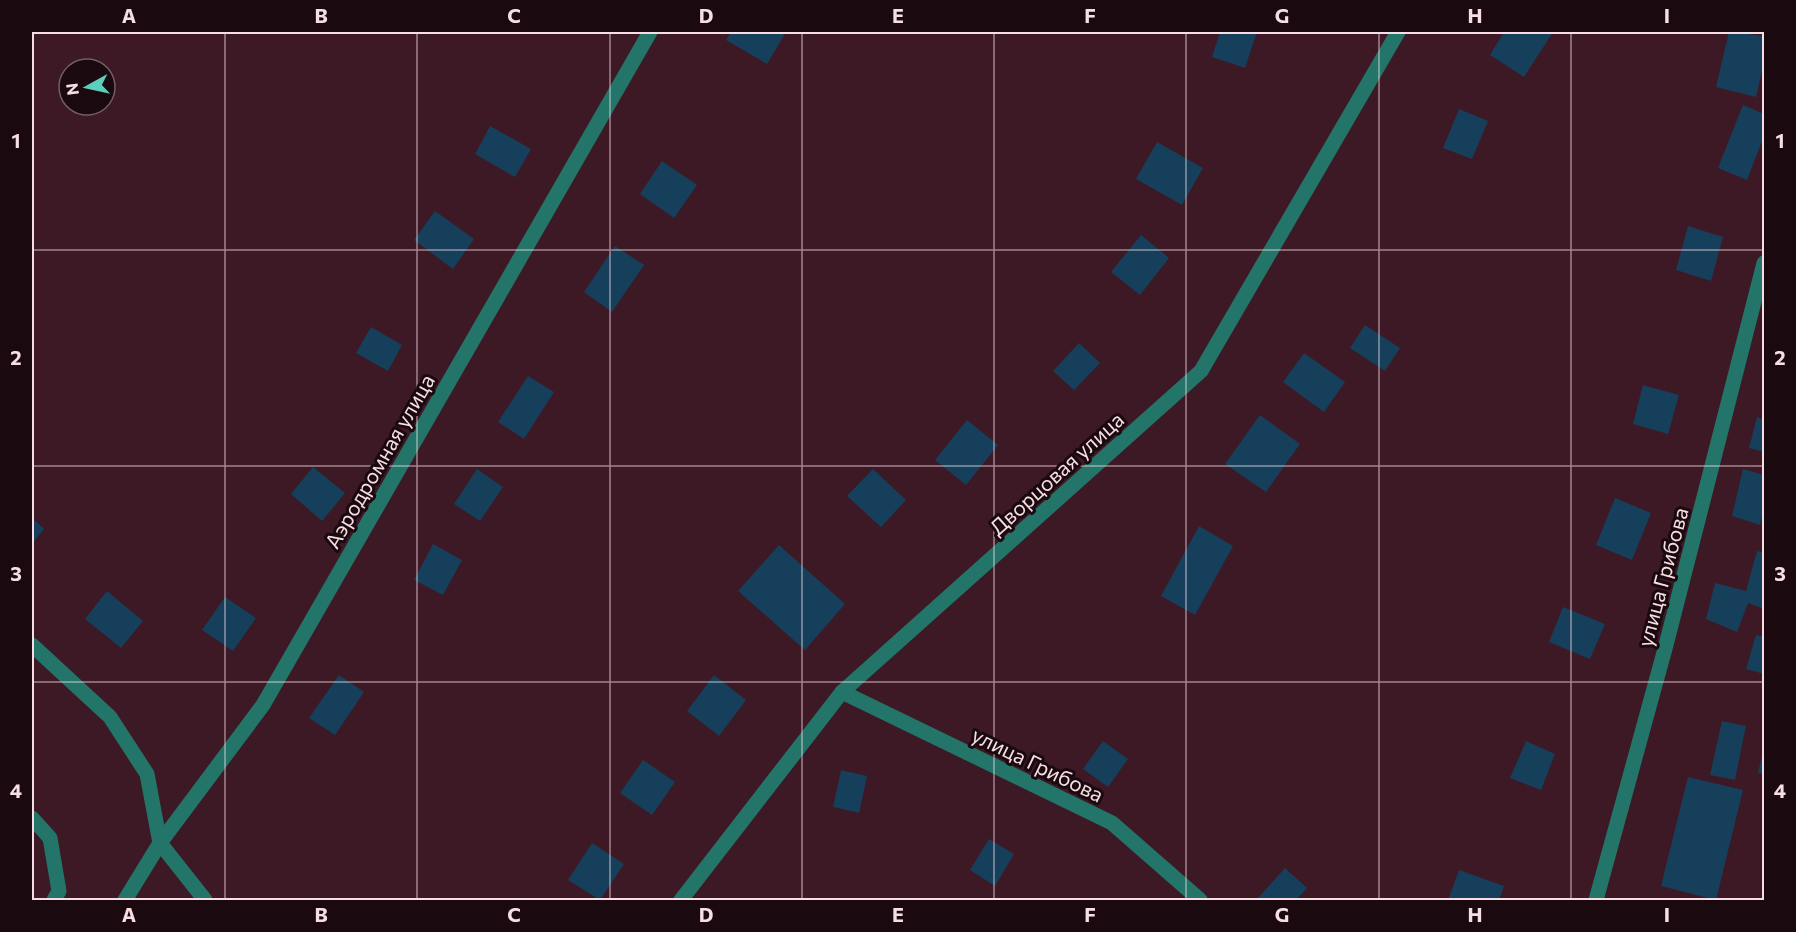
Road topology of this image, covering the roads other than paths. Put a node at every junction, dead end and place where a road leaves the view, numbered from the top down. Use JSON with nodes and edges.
{"nodes":[{"id":1,"x":650,"y":32,"type":"edge"},
{"id":2,"x":1398,"y":32,"type":"edge"},
{"id":3,"x":1764,"y":263,"type":"edge"},
{"id":4,"x":32,"y":645,"type":"edge"},
{"id":5,"x":842,"y":692,"type":"junction"},
{"id":6,"x":32,"y":818,"type":"edge"},
{"id":7,"x":160,"y":843,"type":"junction"},
{"id":8,"x":54,"y":900,"type":"edge"},
{"id":9,"x":125,"y":900,"type":"edge"},
{"id":10,"x":205,"y":900,"type":"edge"},
{"id":11,"x":681,"y":900,"type":"edge"},
{"id":12,"x":1200,"y":900,"type":"edge"},
{"id":13,"x":1596,"y":900,"type":"edge"}],
"edges":[{"from":1,"to":7,"type":"street","name":"Аэродромная улица"},
{"from":2,"to":5,"type":"street","name":"Дворцовая улица"},
{"from":3,"to":13,"type":"street","name":"улица Грибова"},
{"from":4,"to":7,"type":"street"},
{"from":5,"to":11,"type":"street","name":"Дворцовая улица"},
{"from":5,"to":12,"type":"street","name":"улица Грибова"},
{"from":6,"to":8,"type":"street"},
{"from":7,"to":9,"type":"street","name":"Аэродромная улица"},
{"from":7,"to":10,"type":"street"}]}
